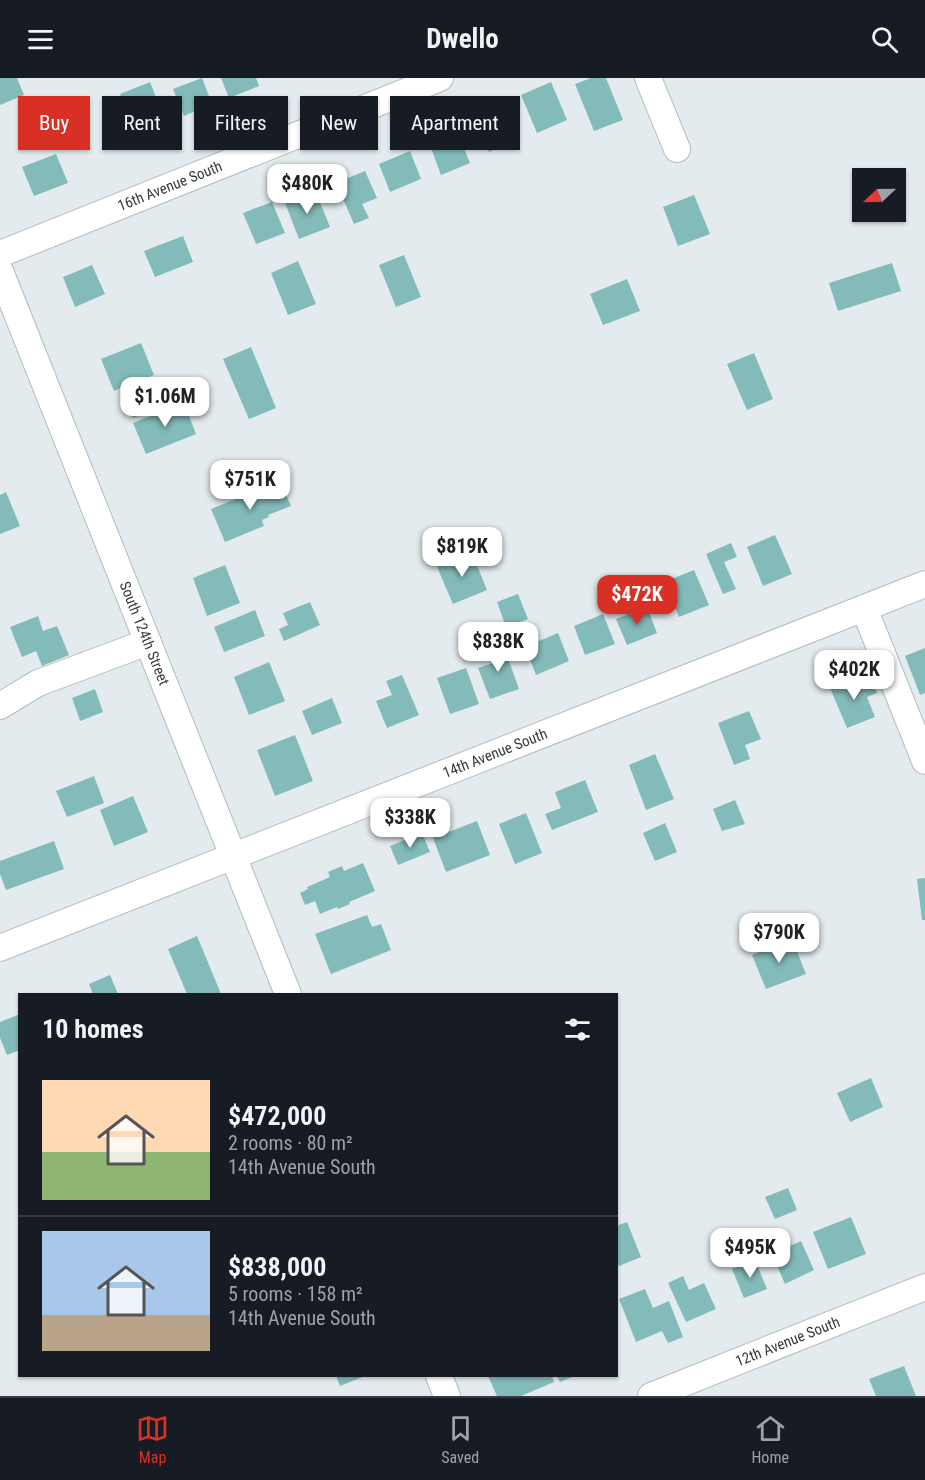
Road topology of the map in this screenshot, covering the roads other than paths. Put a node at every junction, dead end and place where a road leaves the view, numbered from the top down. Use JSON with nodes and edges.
{"nodes":[{"id":1,"x":440,"y":78,"type":"edge"},
{"id":2,"x":648,"y":78,"type":"edge"},
{"id":3,"x":677,"y":149,"type":"dead end"},
{"id":4,"x":0,"y":254,"type":"edge"},
{"id":5,"x":0,"y":271,"type":"edge"},
{"id":6,"x":925,"y":584,"type":"edge"},
{"id":7,"x":864,"y":608,"type":"junction"},
{"id":8,"x":148,"y":642,"type":"junction"},
{"id":9,"x":0,"y":706,"type":"edge"},
{"id":10,"x":925,"y":761,"type":"edge"},
{"id":11,"x":233,"y":856,"type":"junction"},
{"id":12,"x":0,"y":948,"type":"edge"},
{"id":13,"x":288,"y":993,"type":"edge"},
{"id":14,"x":925,"y":1287,"type":"edge"},
{"id":15,"x":439,"y":1377,"type":"edge"},
{"id":16,"x":447,"y":1396,"type":"edge"},
{"id":17,"x":651,"y":1396,"type":"edge"}],
"edges":[{"from":1,"to":4,"type":"street","name":"16th Avenue South"},
{"from":2,"to":3,"type":"street"},
{"from":5,"to":8,"type":"street","name":"South 124th Street"},
{"from":6,"to":7,"type":"street","name":"14th Avenue South"},
{"from":7,"to":10,"type":"street"},
{"from":7,"to":11,"type":"street","name":"14th Avenue South"},
{"from":8,"to":9,"type":"street"},
{"from":8,"to":11,"type":"street","name":"South 124th Street"},
{"from":11,"to":12,"type":"street","name":"14th Avenue South"},
{"from":11,"to":13,"type":"street","name":"South 124th Street"},
{"from":14,"to":17,"type":"street","name":"12th Avenue South"},
{"from":15,"to":16,"type":"street"}]}
